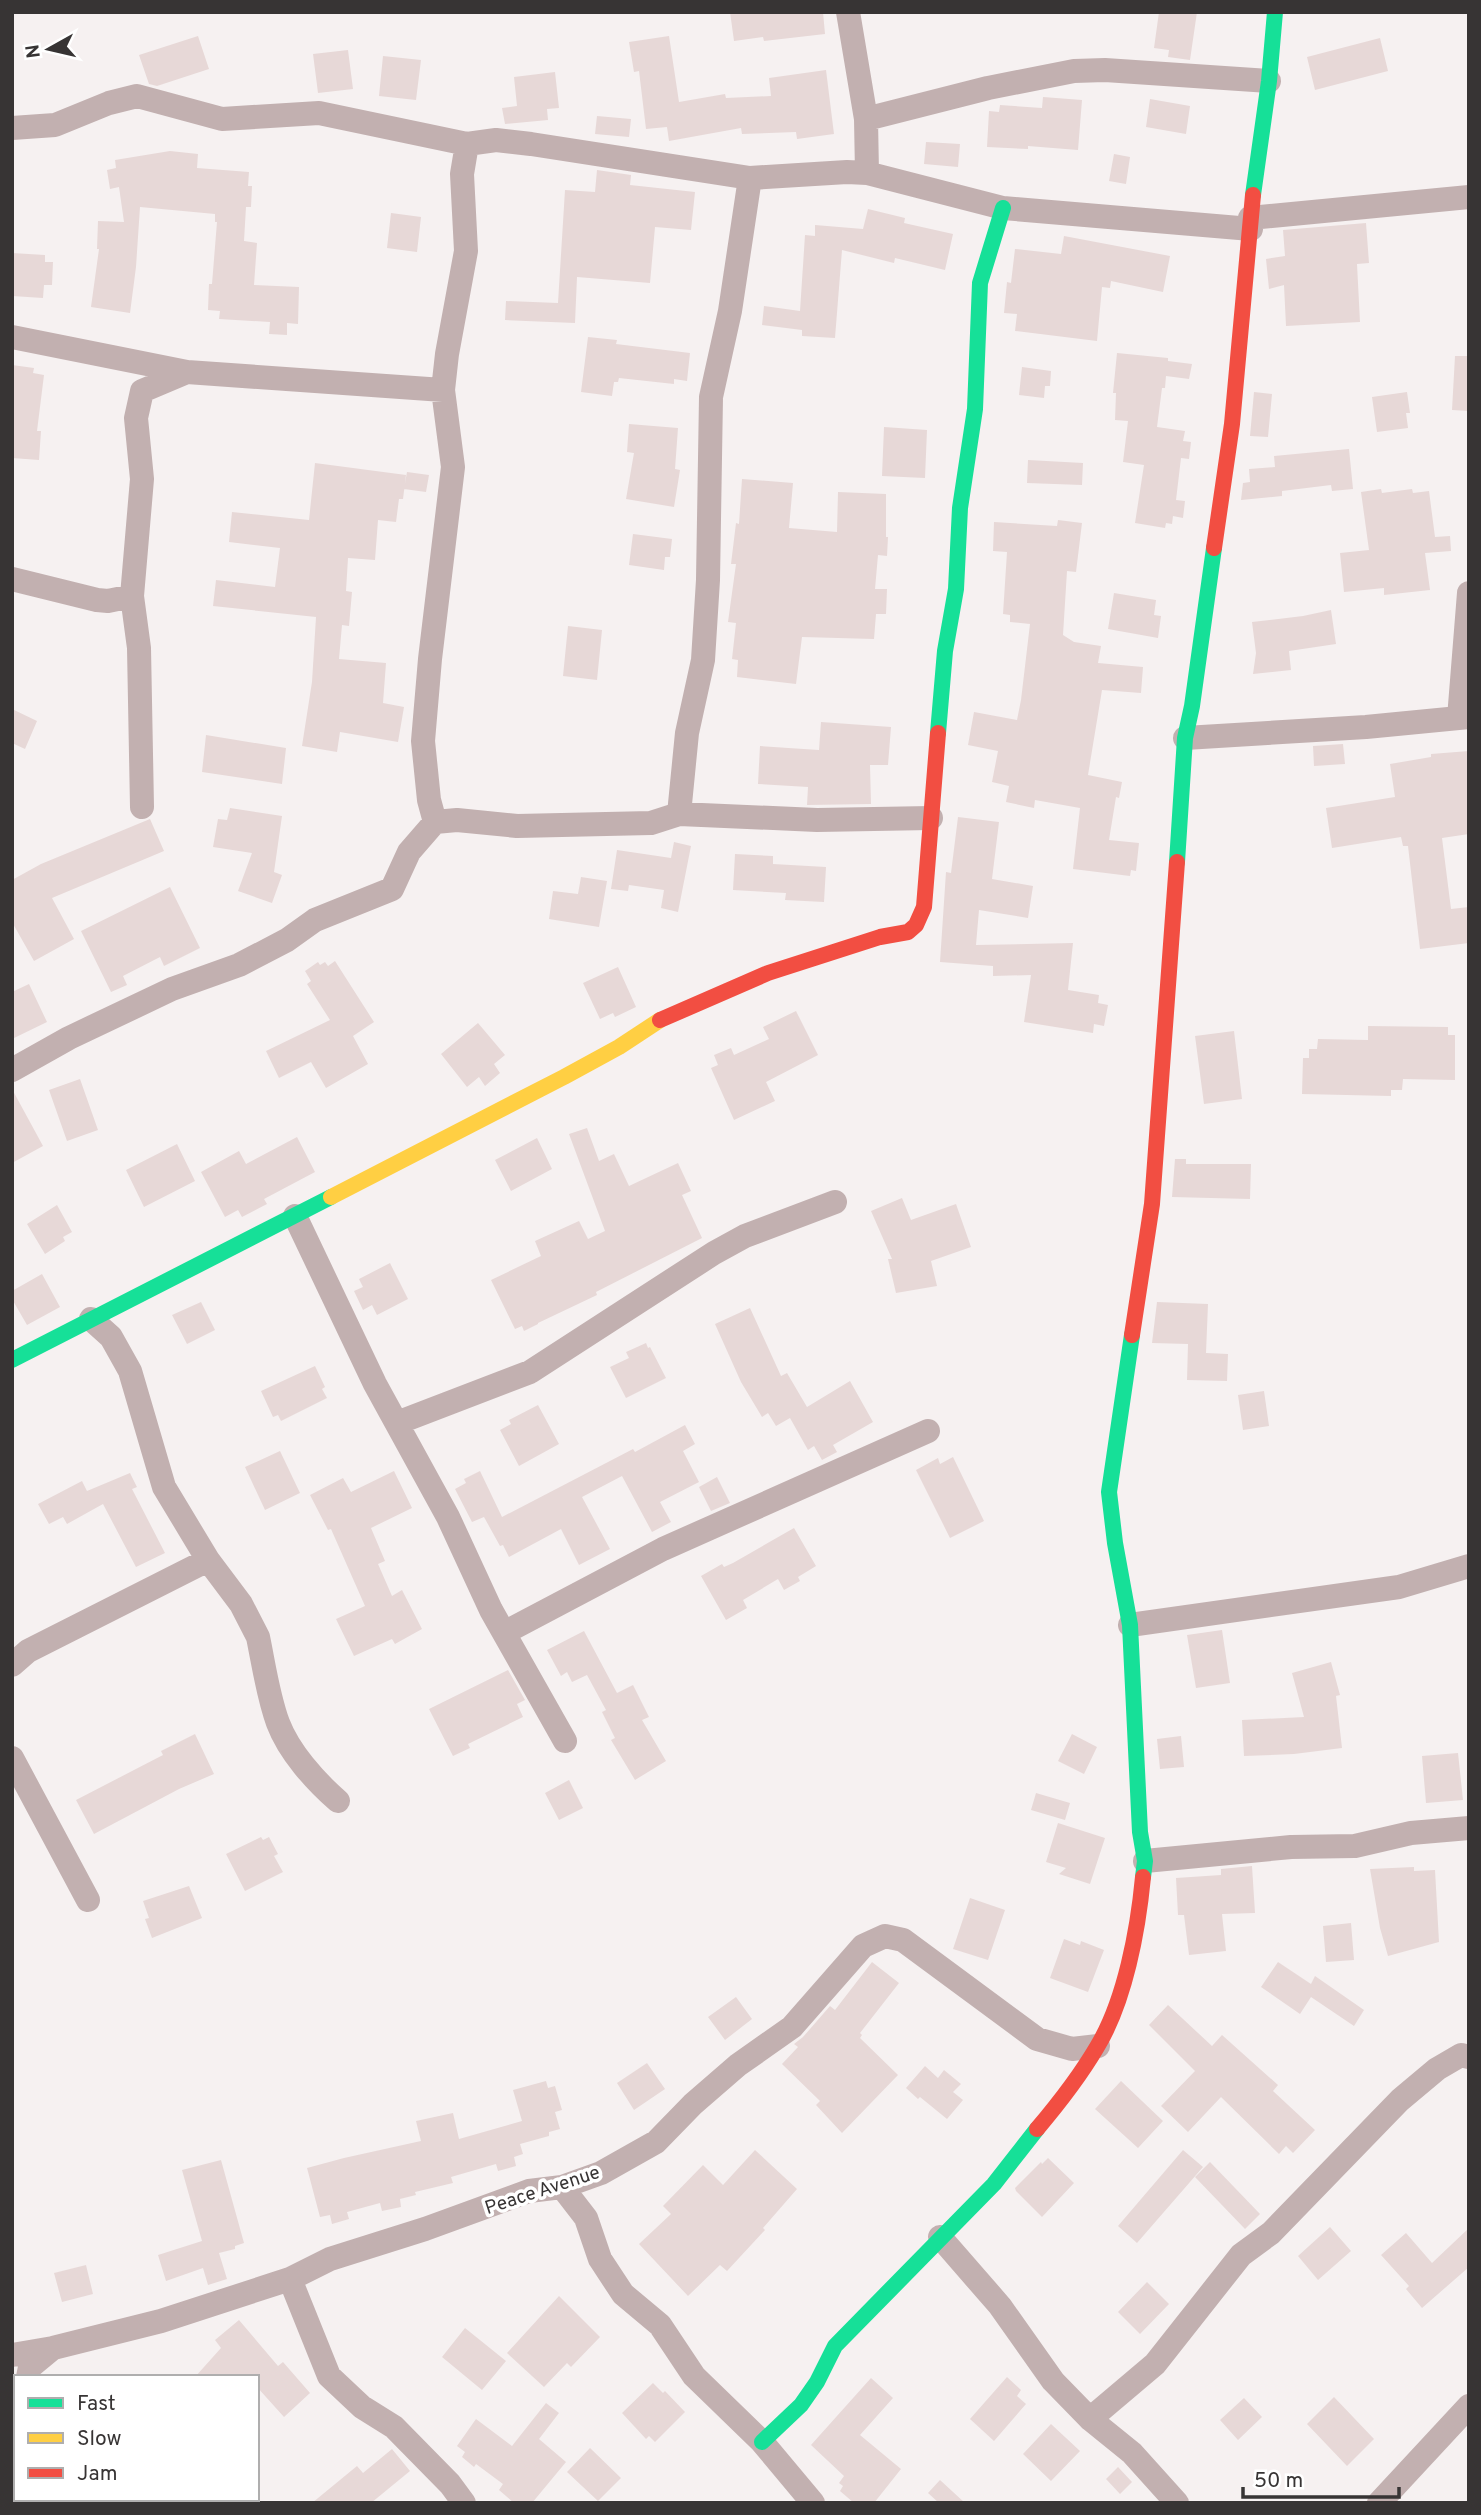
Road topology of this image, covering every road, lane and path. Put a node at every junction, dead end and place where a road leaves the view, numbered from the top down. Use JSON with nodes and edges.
{"nodes":[{"id":1,"x":848,"y":12,"type":"edge"},
{"id":2,"x":1275,"y":12,"type":"edge"},
{"id":3,"x":1269,"y":81,"type":"junction"},
{"id":4,"x":866,"y":119,"type":"junction"},
{"id":5,"x":12,"y":128,"type":"edge"},
{"id":6,"x":467,"y":144,"type":"junction"},
{"id":7,"x":867,"y":173,"type":"junction"},
{"id":8,"x":750,"y":178,"type":"junction"},
{"id":9,"x":1469,"y":197,"type":"edge"},
{"id":10,"x":1003,"y":208,"type":"junction"},
{"id":11,"x":1251,"y":223,"type":"junction"},
{"id":12,"x":12,"y":337,"type":"edge"},
{"id":13,"x":187,"y":372,"type":"junction"},
{"id":14,"x":443,"y":390,"type":"junction"},
{"id":15,"x":12,"y":579,"type":"edge"},
{"id":16,"x":1469,"y":593,"type":"edge"},
{"id":17,"x":132,"y":596,"type":"junction"},
{"id":18,"x":1464,"y":718,"type":"edge"},
{"id":19,"x":1185,"y":738,"type":"junction"},
{"id":20,"x":142,"y":807,"type":"dead end"},
{"id":21,"x":679,"y":814,"type":"junction"},
{"id":22,"x":931,"y":818,"type":"junction"},
{"id":23,"x":435,"y":822,"type":"junction"},
{"id":24,"x":12,"y":1070,"type":"edge"},
{"id":25,"x":835,"y":1202,"type":"dead end"},
{"id":26,"x":295,"y":1216,"type":"junction"},
{"id":27,"x":91,"y":1319,"type":"junction"},
{"id":28,"x":12,"y":1360,"type":"edge"},
{"id":29,"x":397,"y":1423,"type":"junction"},
{"id":30,"x":928,"y":1431,"type":"dead end"},
{"id":31,"x":208,"y":1560,"type":"junction"},
{"id":32,"x":1469,"y":1566,"type":"edge"},
{"id":33,"x":1130,"y":1625,"type":"junction"},
{"id":34,"x":504,"y":1633,"type":"junction"},
{"id":35,"x":12,"y":1665,"type":"edge"},
{"id":36,"x":565,"y":1741,"type":"dead end"},
{"id":37,"x":12,"y":1758,"type":"edge"},
{"id":38,"x":338,"y":1801,"type":"dead end"},
{"id":39,"x":1469,"y":1828,"type":"edge"},
{"id":40,"x":1145,"y":1861,"type":"junction"},
{"id":41,"x":88,"y":1900,"type":"dead end"},
{"id":42,"x":1098,"y":2046,"type":"junction"},
{"id":43,"x":1469,"y":2057,"type":"edge"},
{"id":44,"x":562,"y":2187,"type":"junction"},
{"id":45,"x":940,"y":2237,"type":"junction"},
{"id":46,"x":290,"y":2279,"type":"junction"},
{"id":47,"x":53,"y":2347,"type":"junction"},
{"id":48,"x":12,"y":2355,"type":"edge"},
{"id":49,"x":28,"y":2375,"type":"edge"},
{"id":50,"x":1469,"y":2406,"type":"edge"},
{"id":51,"x":1090,"y":2419,"type":"junction"},
{"id":52,"x":762,"y":2442,"type":"junction"},
{"id":53,"x":464,"y":2503,"type":"edge"},
{"id":54,"x":813,"y":2503,"type":"edge"},
{"id":55,"x":1177,"y":2503,"type":"edge"},
{"id":56,"x":1379,"y":2503,"type":"edge"}],
"edges":[{"from":1,"to":4,"type":"street"},
{"from":2,"to":3,"type":"street"},
{"from":3,"to":4,"type":"street"},
{"from":3,"to":11,"type":"street"},
{"from":4,"to":7,"type":"street"},
{"from":5,"to":6,"type":"street"},
{"from":6,"to":8,"type":"street"},
{"from":6,"to":14,"type":"street"},
{"from":7,"to":8,"type":"street"},
{"from":7,"to":10,"type":"street"},
{"from":8,"to":21,"type":"street"},
{"from":9,"to":11,"type":"street"},
{"from":10,"to":11,"type":"street"},
{"from":10,"to":22,"type":"street"},
{"from":11,"to":19,"type":"street"},
{"from":12,"to":13,"type":"street"},
{"from":13,"to":14,"type":"street"},
{"from":13,"to":17,"type":"street"},
{"from":14,"to":23,"type":"street"},
{"from":15,"to":17,"type":"street"},
{"from":16,"to":18,"type":"street"},
{"from":17,"to":20,"type":"street"},
{"from":18,"to":19,"type":"street"},
{"from":19,"to":33,"type":"street"},
{"from":21,"to":22,"type":"street"},
{"from":21,"to":23,"type":"street"},
{"from":22,"to":26,"type":"street"},
{"from":23,"to":24,"type":"street"},
{"from":25,"to":29,"type":"street"},
{"from":26,"to":27,"type":"street"},
{"from":26,"to":29,"type":"street"},
{"from":27,"to":28,"type":"street"},
{"from":27,"to":31,"type":"street"},
{"from":29,"to":34,"type":"street"},
{"from":30,"to":34,"type":"street"},
{"from":31,"to":35,"type":"street"},
{"from":31,"to":38,"type":"street"},
{"from":32,"to":33,"type":"street"},
{"from":33,"to":40,"type":"street"},
{"from":34,"to":36,"type":"street"},
{"from":37,"to":41,"type":"street"},
{"from":39,"to":40,"type":"street"},
{"from":40,"to":42,"type":"street"},
{"from":42,"to":44,"type":"street","name":"Peace Avenue"},
{"from":42,"to":45,"type":"street"},
{"from":43,"to":51,"type":"street"},
{"from":44,"to":46,"type":"street","name":"Peace Avenue"},
{"from":44,"to":52,"type":"street"},
{"from":45,"to":51,"type":"street"},
{"from":45,"to":52,"type":"street"},
{"from":46,"to":47,"type":"street","name":"Peace Avenue"},
{"from":46,"to":53,"type":"street"},
{"from":47,"to":48,"type":"street","name":"Peace Avenue"},
{"from":47,"to":49,"type":"street"},
{"from":50,"to":56,"type":"street"},
{"from":51,"to":55,"type":"street"},
{"from":52,"to":54,"type":"street"}]}
